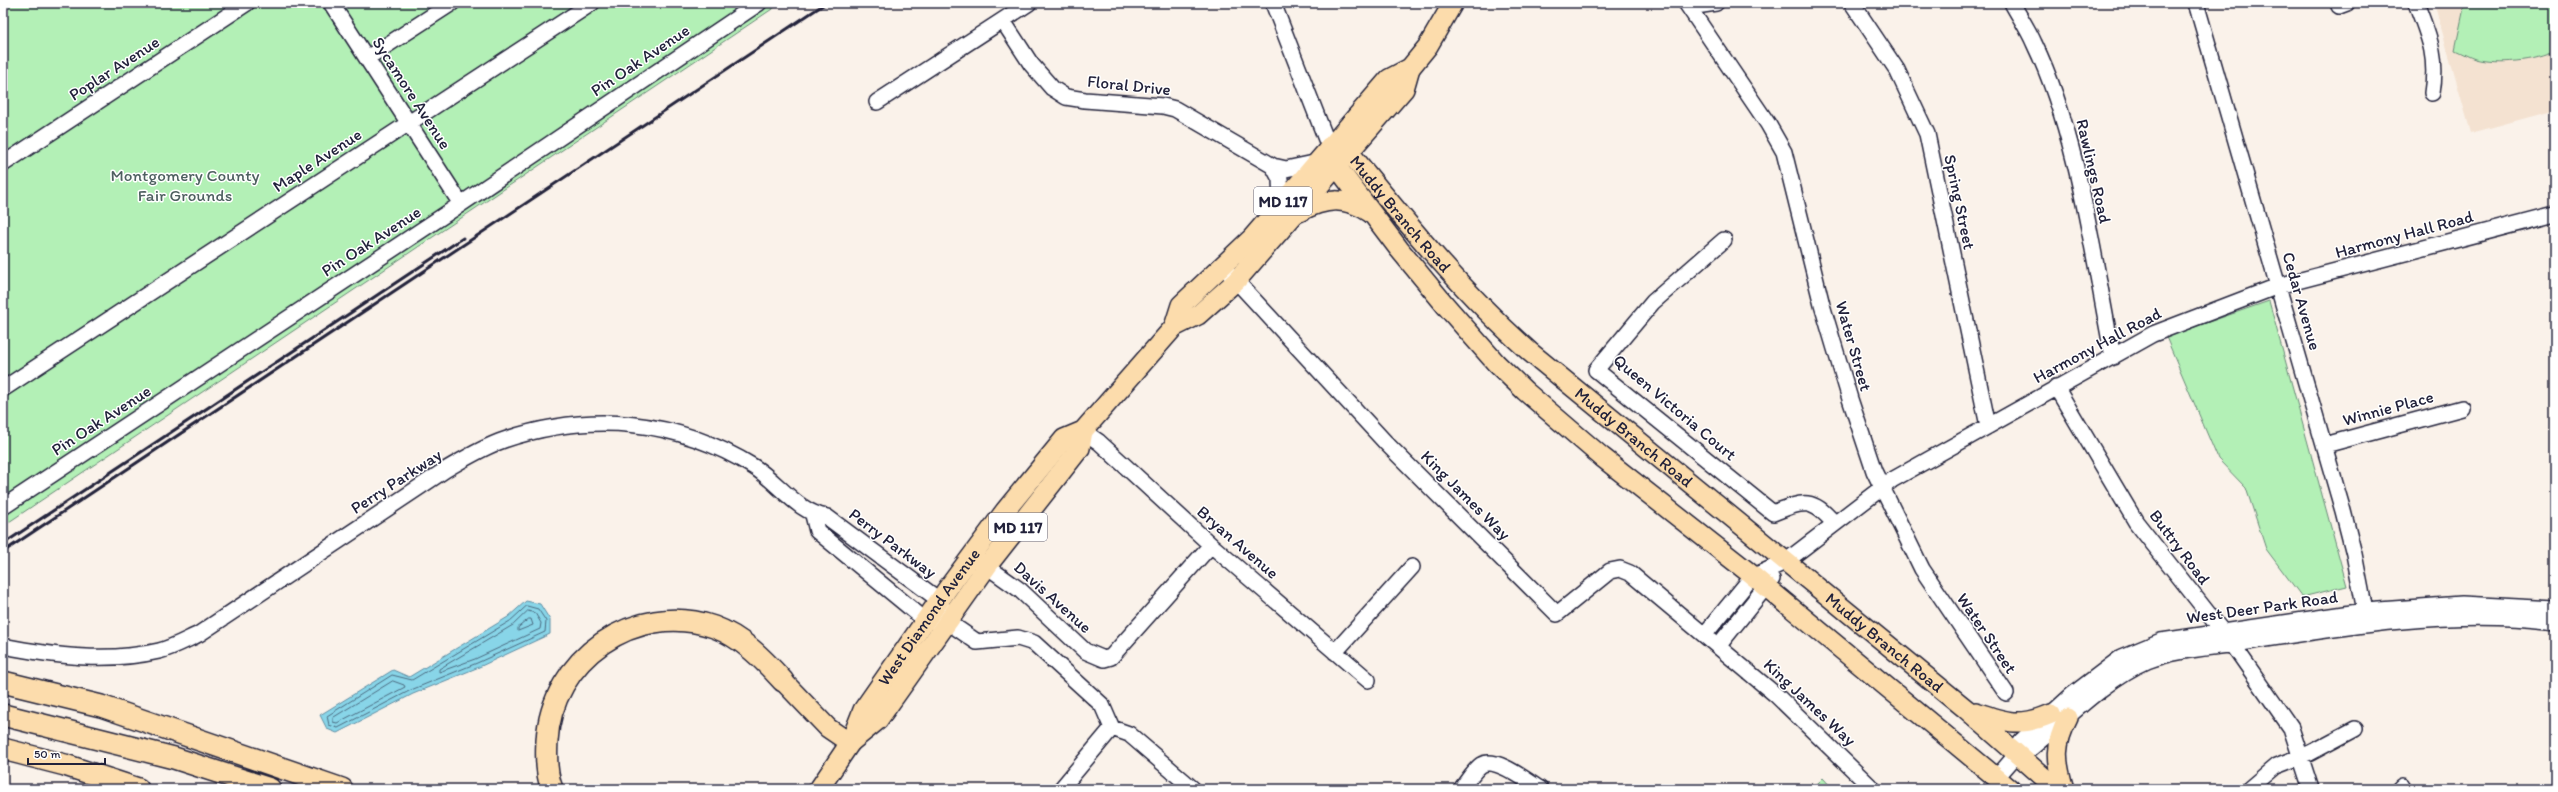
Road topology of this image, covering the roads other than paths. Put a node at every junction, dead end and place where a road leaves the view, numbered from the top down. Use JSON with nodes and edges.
{"nodes":[{"id":1,"x":247,"y":3,"type":"edge"},
{"id":2,"x":330,"y":3,"type":"edge"},
{"id":3,"x":452,"y":3,"type":"edge"},
{"id":4,"x":592,"y":3,"type":"edge"},
{"id":5,"x":759,"y":3,"type":"edge"},
{"id":6,"x":1029,"y":3,"type":"edge"},
{"id":7,"x":1273,"y":3,"type":"edge"},
{"id":8,"x":1453,"y":3,"type":"edge"},
{"id":9,"x":1716,"y":3,"type":"edge"},
{"id":10,"x":1852,"y":3,"type":"edge"},
{"id":11,"x":2012,"y":3,"type":"edge"},
{"id":12,"x":2196,"y":3,"type":"edge"},
{"id":13,"x":2416,"y":3,"type":"edge"},
{"id":14,"x":1687,"y":5,"type":"edge"},
{"id":15,"x":1003,"y":20,"type":"junction"},
{"id":16,"x":367,"y":58,"type":"junction"},
{"id":17,"x":1410,"y":68,"type":"junction"},
{"id":18,"x":2432,"y":94,"type":"dead end"},
{"id":19,"x":877,"y":102,"type":"dead end"},
{"id":20,"x":408,"y":123,"type":"junction"},
{"id":21,"x":1330,"y":147,"type":"junction"},
{"id":22,"x":1349,"y":152,"type":"junction"},
{"id":23,"x":1314,"y":163,"type":"junction"},
{"id":24,"x":3,"y":164,"type":"edge"},
{"id":25,"x":1273,"y":166,"type":"junction"},
{"id":26,"x":1337,"y":167,"type":"junction"},
{"id":27,"x":461,"y":204,"type":"junction"},
{"id":28,"x":1288,"y":209,"type":"junction"},
{"id":29,"x":1374,"y":214,"type":"junction"},
{"id":30,"x":2555,"y":214,"type":"edge"},
{"id":31,"x":1724,"y":240,"type":"dead end"},
{"id":32,"x":1223,"y":266,"type":"junction"},
{"id":33,"x":1236,"y":281,"type":"junction"},
{"id":34,"x":2278,"y":286,"type":"junction"},
{"id":35,"x":1174,"y":327,"type":"junction"},
{"id":36,"x":2113,"y":356,"type":"junction"},
{"id":37,"x":2056,"y":387,"type":"junction"},
{"id":38,"x":3,"y":389,"type":"edge"},
{"id":39,"x":2462,"y":408,"type":"dead end"},
{"id":40,"x":1988,"y":426,"type":"junction"},
{"id":41,"x":1083,"y":431,"type":"junction"},
{"id":42,"x":2324,"y":445,"type":"junction"},
{"id":43,"x":1882,"y":488,"type":"junction"},
{"id":44,"x":3,"y":507,"type":"edge"},
{"id":45,"x":813,"y":515,"type":"junction"},
{"id":46,"x":1834,"y":523,"type":"junction"},
{"id":47,"x":1211,"y":545,"type":"junction"},
{"id":48,"x":980,"y":560,"type":"junction"},
{"id":49,"x":1784,"y":562,"type":"junction"},
{"id":50,"x":1412,"y":567,"type":"dead end"},
{"id":51,"x":1759,"y":582,"type":"junction"},
{"id":52,"x":940,"y":600,"type":"junction"},
{"id":53,"x":2555,"y":608,"type":"edge"},
{"id":54,"x":2365,"y":611,"type":"junction"},
{"id":55,"x":925,"y":620,"type":"junction"},
{"id":56,"x":948,"y":622,"type":"junction"},
{"id":57,"x":2555,"y":622,"type":"edge"},
{"id":58,"x":2223,"y":632,"type":"junction"},
{"id":59,"x":1705,"y":634,"type":"junction"},
{"id":60,"x":1719,"y":645,"type":"junction"},
{"id":61,"x":2233,"y":645,"type":"junction"},
{"id":62,"x":3,"y":646,"type":"edge"},
{"id":63,"x":1335,"y":652,"type":"junction"},
{"id":64,"x":1368,"y":680,"type":"dead end"},
{"id":65,"x":783,"y":681,"type":"joint"},
{"id":66,"x":3,"y":682,"type":"edge"},
{"id":67,"x":2006,"y":693,"type":"dead end"},
{"id":68,"x":1966,"y":708,"type":"junction"},
{"id":69,"x":3,"y":715,"type":"edge"},
{"id":70,"x":2059,"y":716,"type":"junction"},
{"id":71,"x":1112,"y":728,"type":"junction"},
{"id":72,"x":2355,"y":729,"type":"dead end"},
{"id":73,"x":850,"y":743,"type":"junction"},
{"id":74,"x":3,"y":749,"type":"edge"},
{"id":75,"x":2018,"y":754,"type":"junction"},
{"id":76,"x":2300,"y":757,"type":"junction"},
{"id":77,"x":2004,"y":783,"type":"edge"},
{"id":78,"x":138,"y":789,"type":"edge"},
{"id":79,"x":270,"y":789,"type":"edge"},
{"id":80,"x":342,"y":789,"type":"edge"},
{"id":81,"x":552,"y":789,"type":"edge"},
{"id":82,"x":819,"y":789,"type":"edge"},
{"id":83,"x":1061,"y":789,"type":"edge"},
{"id":84,"x":1193,"y":789,"type":"edge"},
{"id":85,"x":1461,"y":789,"type":"edge"},
{"id":86,"x":1540,"y":789,"type":"edge"},
{"id":87,"x":1873,"y":789,"type":"edge"},
{"id":88,"x":2057,"y":789,"type":"edge"},
{"id":89,"x":2064,"y":789,"type":"edge"},
{"id":90,"x":2249,"y":789,"type":"edge"},
{"id":91,"x":2311,"y":789,"type":"edge"}],
"edges":[{"from":1,"to":24,"type":"street","name":"Poplar Avenue"},
{"from":2,"to":16,"type":"street","name":"Sycamore Avenue"},
{"from":3,"to":16,"type":"street"},
{"from":4,"to":20,"type":"street","name":"Maple Avenue"},
{"from":5,"to":27,"type":"street","name":"Pin Oak Avenue"},
{"from":6,"to":15,"type":"street"},
{"from":7,"to":21,"type":"street"},
{"from":8,"to":17,"type":"main road","name":"West Diamond Avenue"},
{"from":9,"to":14,"type":"street"},
{"from":10,"to":40,"type":"street","name":"Spring Street"},
{"from":11,"to":36,"type":"street","name":"Rawlings Road"},
{"from":12,"to":34,"type":"street","name":"Cedar Avenue"},
{"from":13,"to":18,"type":"street"},
{"from":14,"to":43,"type":"street","name":"Water Street"},
{"from":15,"to":19,"type":"street"},
{"from":15,"to":25,"type":"street","name":"Floral Drive"},
{"from":16,"to":20,"type":"street","name":"Sycamore Avenue"},
{"from":17,"to":21,"type":"main road","name":"West Diamond Avenue"},
{"from":17,"to":22,"type":"main road","name":"West Diamond Avenue"},
{"from":20,"to":27,"type":"street","name":"Sycamore Avenue"},
{"from":20,"to":38,"type":"street","name":"Maple Avenue"},
{"from":21,"to":22,"type":"main road","name":"Muddy Branch Road"},
{"from":21,"to":23,"type":"main road","name":"West Diamond Avenue","number":"MD 117"},
{"from":21,"to":26,"type":"main road","name":"Muddy Branch Road"},
{"from":22,"to":26,"type":"main road","name":"West Diamond Avenue","number":"MD 117"},
{"from":22,"to":49,"type":"main road","name":"Muddy Branch Road"},
{"from":23,"to":25,"type":"street","name":"Floral Drive"},
{"from":23,"to":28,"type":"main road","name":"West Diamond Avenue","number":"MD 117"},
{"from":25,"to":28,"type":"street"},
{"from":26,"to":28,"type":"main road","name":"West Diamond Avenue","number":"MD 117"},
{"from":26,"to":29,"type":"main road","name":"Muddy Branch Road"},
{"from":27,"to":44,"type":"street","name":"Pin Oak Avenue"},
{"from":28,"to":29,"type":"main road"},
{"from":28,"to":32,"type":"main road","name":"West Diamond Avenue","number":"MD 117"},
{"from":28,"to":33,"type":"main road","name":"West Diamond Avenue","number":"MD 117"},
{"from":29,"to":51,"type":"main road","name":"Muddy Branch Road"},
{"from":30,"to":34,"type":"street","name":"Harmony Hall Road"},
{"from":31,"to":46,"type":"street","name":"Queen Victoria Court"},
{"from":32,"to":33,"type":"street","name":"King James Way"},
{"from":32,"to":35,"type":"main road","name":"West Diamond Avenue","number":"MD 117"},
{"from":33,"to":35,"type":"main road","name":"West Diamond Avenue","number":"MD 117"},
{"from":33,"to":59,"type":"street","name":"King James Way"},
{"from":34,"to":36,"type":"street","name":"Harmony Hall Road"},
{"from":34,"to":42,"type":"street","name":"Cedar Avenue"},
{"from":35,"to":41,"type":"main road","name":"West Diamond Avenue","number":"MD 117"},
{"from":36,"to":37,"type":"street","name":"Harmony Hall Road"},
{"from":37,"to":40,"type":"street","name":"Harmony Hall Road"},
{"from":37,"to":58,"type":"street","name":"Buttry Road"},
{"from":39,"to":42,"type":"street","name":"Winnie Place"},
{"from":40,"to":43,"type":"street","name":"Harmony Hall Road"},
{"from":41,"to":47,"type":"street","name":"Bryan Avenue"},
{"from":41,"to":48,"type":"main road","name":"West Diamond Avenue","number":"MD 117"},
{"from":42,"to":54,"type":"street","name":"Cedar Avenue"},
{"from":43,"to":46,"type":"street","name":"Harmony Hall Road"},
{"from":43,"to":67,"type":"street","name":"Water Street"},
{"from":45,"to":52,"type":"street","name":"Perry Parkway"},
{"from":45,"to":55,"type":"street"},
{"from":45,"to":62,"type":"street","name":"Perry Parkway"},
{"from":46,"to":49,"type":"street","name":"Harmony Hall Road"},
{"from":47,"to":48,"type":"street","name":"Davis Avenue"},
{"from":47,"to":63,"type":"street","name":"Bryan Avenue"},
{"from":48,"to":52,"type":"main road","name":"West Diamond Avenue","number":"MD 117"},
{"from":48,"to":56,"type":"main road","name":"West Diamond Avenue","number":"MD 117"},
{"from":49,"to":51,"type":"street"},
{"from":49,"to":68,"type":"main road","name":"Muddy Branch Road"},
{"from":50,"to":63,"type":"street"},
{"from":51,"to":59,"type":"street"},
{"from":51,"to":60,"type":"street"},
{"from":51,"to":77,"type":"main road","name":"Muddy Branch Road"},
{"from":52,"to":55,"type":"main road","name":"West Diamond Avenue","number":"MD 117"},
{"from":52,"to":56,"type":"street","name":"Perry Parkway"},
{"from":53,"to":54,"type":"street","name":"West Deer Park Road"},
{"from":54,"to":58,"type":"street","name":"West Deer Park Road"},
{"from":55,"to":56,"type":"street"},
{"from":55,"to":73,"type":"main road","name":"West Diamond Avenue","number":"MD 117"},
{"from":56,"to":71,"type":"street","name":"West Diamond Avenue"},
{"from":56,"to":73,"type":"main road","name":"West Diamond Avenue","number":"MD 117"},
{"from":57,"to":61,"type":"street","name":"West Deer Park Road"},
{"from":58,"to":61,"type":"street","name":"Buttry Road"},
{"from":58,"to":70,"type":"street","name":"West Deer Park Road"},
{"from":59,"to":60,"type":"street","name":"King James Way"},
{"from":60,"to":87,"type":"street","name":"King James Way"},
{"from":61,"to":70,"type":"street","name":"West Deer Park Road"},
{"from":61,"to":76,"type":"street","name":"Buttry Road"},
{"from":63,"to":64,"type":"street","name":"Bryan Avenue"},
{"from":65,"to":73,"type":"main road"},
{"from":65,"to":81,"type":"highway"},
{"from":66,"to":80,"type":"highway"},
{"from":68,"to":70,"type":"main road"},
{"from":68,"to":75,"type":"main road","name":"Muddy Branch Road"},
{"from":69,"to":79,"type":"highway"},
{"from":70,"to":75,"type":"street","name":"West Deer Park Road"},
{"from":70,"to":89,"type":"main road"},
{"from":71,"to":83,"type":"street"},
{"from":71,"to":84,"type":"street"},
{"from":72,"to":76,"type":"street"},
{"from":73,"to":82,"type":"main road","name":"West Diamond Avenue","number":"MD 117"},
{"from":74,"to":78,"type":"highway"},
{"from":75,"to":77,"type":"street","name":"West Deer Park Road"},
{"from":75,"to":88,"type":"main road","name":"Muddy Branch Road"},
{"from":76,"to":90,"type":"street"},
{"from":76,"to":91,"type":"street","name":"Buttry Road"},
{"from":85,"to":86,"type":"street"}]}
